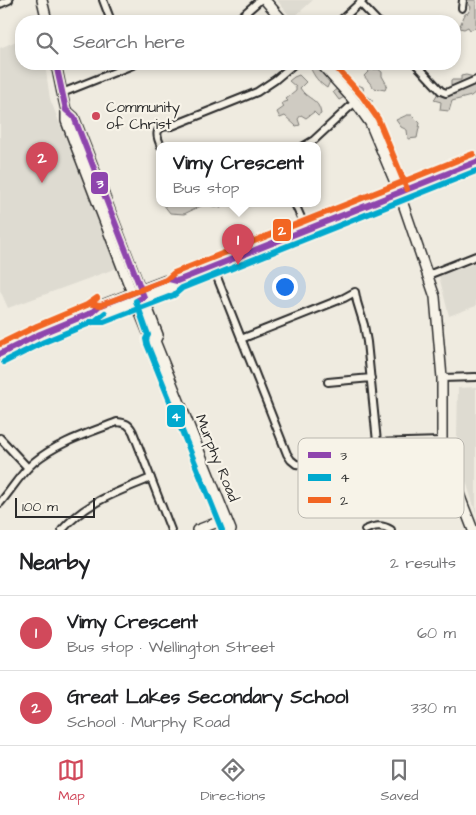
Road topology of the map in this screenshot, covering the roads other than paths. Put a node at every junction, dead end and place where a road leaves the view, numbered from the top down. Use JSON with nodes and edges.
{"nodes":[{"id":1,"x":9,"y":0,"type":"edge"},
{"id":2,"x":42,"y":0,"type":"edge"},
{"id":3,"x":260,"y":0,"type":"edge"},
{"id":4,"x":266,"y":0,"type":"edge"},
{"id":5,"x":463,"y":0,"type":"edge"},
{"id":6,"x":105,"y":1,"type":"edge"},
{"id":7,"x":361,"y":1,"type":"edge"},
{"id":8,"x":0,"y":4,"type":"edge"},
{"id":9,"x":462,"y":8,"type":"dead end"},
{"id":10,"x":46,"y":15,"type":"edge"},
{"id":11,"x":109,"y":15,"type":"edge"},
{"id":12,"x":243,"y":15,"type":"edge"},
{"id":13,"x":278,"y":15,"type":"edge"},
{"id":14,"x":346,"y":15,"type":"edge"},
{"id":15,"x":372,"y":15,"type":"edge"},
{"id":16,"x":57,"y":70,"type":"edge"},
{"id":17,"x":117,"y":70,"type":"edge"},
{"id":18,"x":287,"y":70,"type":"edge"},
{"id":19,"x":326,"y":70,"type":"edge"},
{"id":20,"x":422,"y":70,"type":"edge"},
{"id":21,"x":476,"y":80,"type":"edge"},
{"id":22,"x":62,"y":93,"type":"junction"},
{"id":23,"x":355,"y":102,"type":"junction"},
{"id":24,"x":159,"y":142,"type":"edge"},
{"id":25,"x":311,"y":142,"type":"edge"},
{"id":26,"x":476,"y":162,"type":"edge"},
{"id":27,"x":399,"y":192,"type":"junction"},
{"id":28,"x":297,"y":207,"type":"edge"},
{"id":29,"x":306,"y":229,"type":"junction"},
{"id":30,"x":476,"y":256,"type":"edge"},
{"id":31,"x":212,"y":267,"type":"junction"},
{"id":32,"x":428,"y":275,"type":"junction"},
{"id":33,"x":138,"y":295,"type":"junction"},
{"id":34,"x":241,"y":339,"type":"junction"},
{"id":35,"x":0,"y":354,"type":"edge"},
{"id":36,"x":476,"y":377,"type":"edge"},
{"id":37,"x":371,"y":378,"type":"junction"},
{"id":38,"x":442,"y":378,"type":"junction"},
{"id":39,"x":328,"y":382,"type":"dead end"},
{"id":40,"x":0,"y":438,"type":"edge"},
{"id":41,"x":377,"y":438,"type":"edge"},
{"id":42,"x":442,"y":438,"type":"edge"},
{"id":43,"x":298,"y":465,"type":"edge"},
{"id":44,"x":28,"y":468,"type":"junction"},
{"id":45,"x":151,"y":478,"type":"junction"},
{"id":46,"x":0,"y":503,"type":"edge"},
{"id":47,"x":464,"y":507,"type":"edge"},
{"id":48,"x":226,"y":518,"type":"junction"},
{"id":49,"x":62,"y":530,"type":"edge"},
{"id":50,"x":171,"y":530,"type":"edge"},
{"id":51,"x":197,"y":530,"type":"edge"},
{"id":52,"x":231,"y":530,"type":"edge"},
{"id":53,"x":365,"y":530,"type":"edge"},
{"id":54,"x":391,"y":530,"type":"edge"},
{"id":55,"x":473,"y":530,"type":"edge"}],
"edges":[{"from":1,"to":8,"type":"street"},
{"from":2,"to":10,"type":"street"},
{"from":3,"to":12,"type":"street"},
{"from":4,"to":13,"type":"street"},
{"from":5,"to":9,"type":"street"},
{"from":6,"to":11,"type":"street"},
{"from":7,"to":14,"type":"street"},
{"from":7,"to":15,"type":"street"},
{"from":16,"to":22,"type":"street","name":"Murphy Road"},
{"from":17,"to":22,"type":"street"},
{"from":18,"to":24,"type":"street"},
{"from":19,"to":23,"type":"street"},
{"from":20,"to":21,"type":"street"},
{"from":22,"to":33,"type":"street","name":"Murphy Road"},
{"from":23,"to":25,"type":"street"},
{"from":23,"to":27,"type":"street"},
{"from":26,"to":27,"type":"street"},
{"from":27,"to":29,"type":"street"},
{"from":27,"to":32,"type":"street"},
{"from":28,"to":29,"type":"street"},
{"from":29,"to":31,"type":"street"},
{"from":30,"to":32,"type":"street"},
{"from":31,"to":33,"type":"street"},
{"from":31,"to":34,"type":"street"},
{"from":32,"to":38,"type":"street"},
{"from":33,"to":35,"type":"street"},
{"from":33,"to":48,"type":"street","name":"Murphy Road"},
{"from":34,"to":37,"type":"street"},
{"from":34,"to":43,"type":"street"},
{"from":36,"to":38,"type":"street"},
{"from":37,"to":39,"type":"street"},
{"from":37,"to":41,"type":"street"},
{"from":38,"to":42,"type":"street"},
{"from":40,"to":44,"type":"street"},
{"from":44,"to":45,"type":"street"},
{"from":44,"to":46,"type":"street"},
{"from":45,"to":49,"type":"street"},
{"from":45,"to":50,"type":"street"},
{"from":47,"to":55,"type":"street"},
{"from":48,"to":51,"type":"street"},
{"from":48,"to":52,"type":"street","name":"Murphy Road"},
{"from":53,"to":54,"type":"street"}]}
